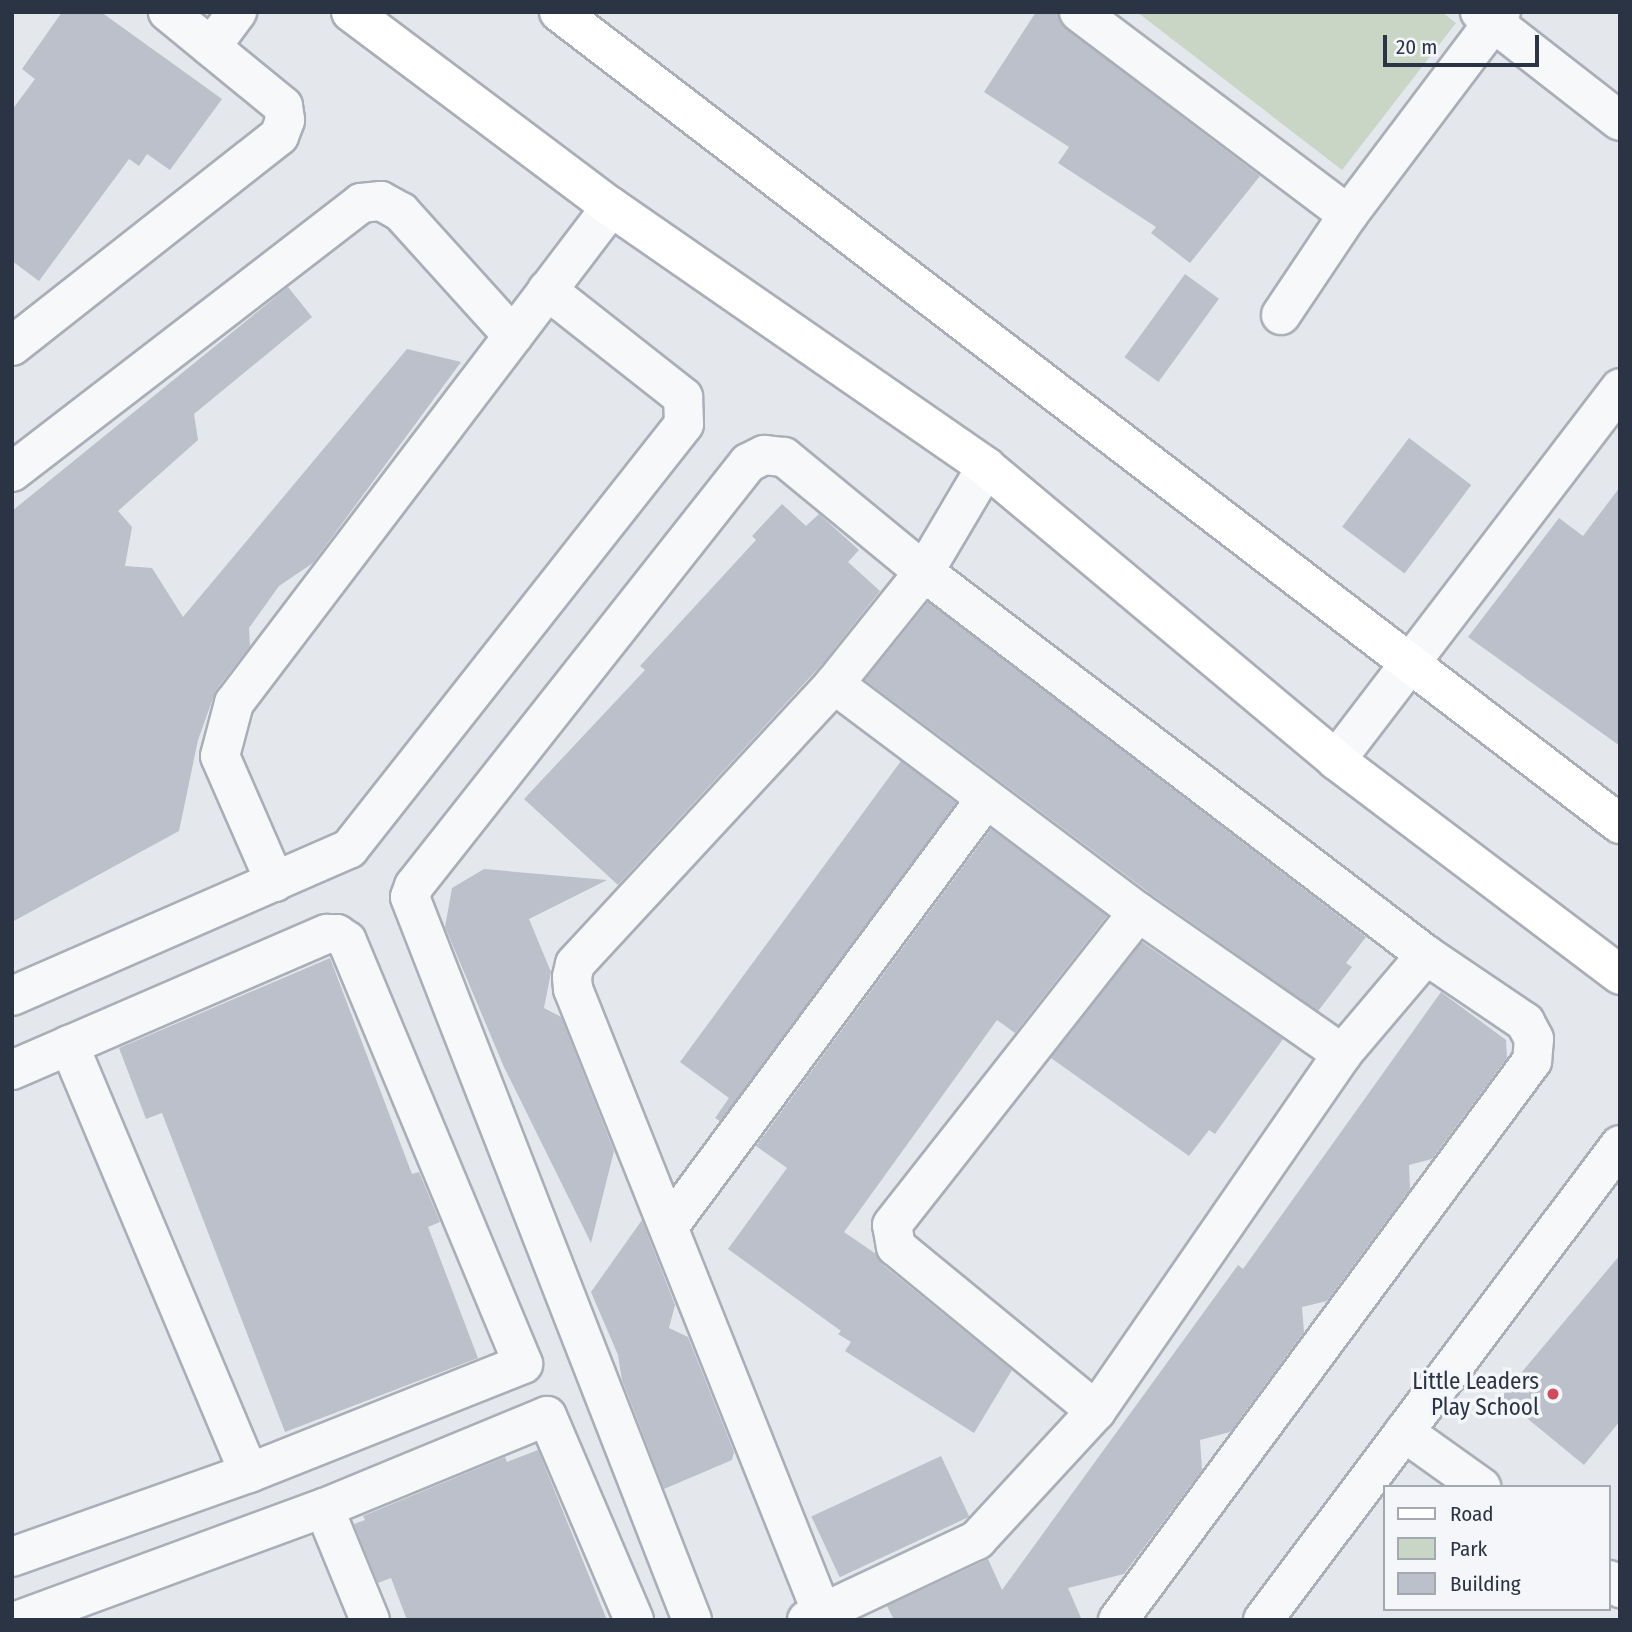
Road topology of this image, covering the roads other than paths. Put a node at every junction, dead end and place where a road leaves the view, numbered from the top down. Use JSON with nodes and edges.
{"nodes":[{"id":1,"x":168,"y":12,"type":"edge"},
{"id":2,"x":237,"y":12,"type":"edge"},
{"id":3,"x":351,"y":12,"type":"edge"},
{"id":4,"x":559,"y":12,"type":"edge"},
{"id":5,"x":1079,"y":12,"type":"edge"},
{"id":6,"x":1491,"y":16,"type":"edge"},
{"id":7,"x":211,"y":47,"type":"junction"},
{"id":8,"x":1620,"y":121,"type":"edge"},
{"id":9,"x":611,"y":207,"type":"junction"},
{"id":10,"x":1348,"y":215,"type":"junction"},
{"id":11,"x":547,"y":290,"type":"junction"},
{"id":12,"x":1281,"y":315,"type":"dead end"},
{"id":13,"x":513,"y":336,"type":"junction"},
{"id":14,"x":12,"y":346,"type":"edge"},
{"id":15,"x":1620,"y":388,"type":"edge"},
{"id":16,"x":986,"y":467,"type":"junction"},
{"id":17,"x":12,"y":472,"type":"edge"},
{"id":18,"x":924,"y":572,"type":"junction"},
{"id":19,"x":1409,"y":663,"type":"junction"},
{"id":20,"x":834,"y":684,"type":"junction"},
{"id":21,"x":1336,"y":760,"type":"junction"},
{"id":22,"x":985,"y":800,"type":"junction"},
{"id":23,"x":1620,"y":824,"type":"edge"},
{"id":24,"x":275,"y":882,"type":"junction"},
{"id":25,"x":1138,"y":912,"type":"junction"},
{"id":26,"x":1426,"y":955,"type":"junction"},
{"id":27,"x":1620,"y":975,"type":"edge"},
{"id":28,"x":12,"y":996,"type":"edge"},
{"id":29,"x":69,"y":1045,"type":"junction"},
{"id":30,"x":1342,"y":1054,"type":"junction"},
{"id":31,"x":12,"y":1070,"type":"edge"},
{"id":32,"x":1620,"y":1145,"type":"edge"},
{"id":33,"x":669,"y":1226,"type":"junction"},
{"id":34,"x":1096,"y":1411,"type":"junction"},
{"id":35,"x":1404,"y":1432,"type":"junction"},
{"id":36,"x":249,"y":1473,"type":"junction"},
{"id":37,"x":1477,"y":1485,"type":"edge"},
{"id":38,"x":324,"y":1508,"type":"junction"},
{"id":39,"x":12,"y":1558,"type":"edge"},
{"id":40,"x":815,"y":1617,"type":"edge"},
{"id":41,"x":19,"y":1620,"type":"edge"},
{"id":42,"x":370,"y":1620,"type":"edge"},
{"id":43,"x":634,"y":1620,"type":"edge"},
{"id":44,"x":692,"y":1620,"type":"edge"},
{"id":45,"x":1118,"y":1620,"type":"edge"},
{"id":46,"x":1263,"y":1620,"type":"edge"}],
"edges":[{"from":1,"to":7,"type":"street"},
{"from":2,"to":7,"type":"street"},
{"from":3,"to":9,"type":"street"},
{"from":4,"to":19,"type":"street"},
{"from":5,"to":10,"type":"street"},
{"from":6,"to":8,"type":"street"},
{"from":6,"to":10,"type":"street"},
{"from":7,"to":14,"type":"street"},
{"from":9,"to":11,"type":"street"},
{"from":9,"to":16,"type":"street"},
{"from":10,"to":12,"type":"street"},
{"from":11,"to":13,"type":"street"},
{"from":11,"to":24,"type":"street"},
{"from":13,"to":17,"type":"street"},
{"from":13,"to":24,"type":"street"},
{"from":15,"to":19,"type":"street"},
{"from":16,"to":18,"type":"street"},
{"from":16,"to":21,"type":"street"},
{"from":18,"to":20,"type":"street"},
{"from":18,"to":26,"type":"street"},
{"from":18,"to":44,"type":"street"},
{"from":19,"to":21,"type":"street"},
{"from":19,"to":23,"type":"street"},
{"from":20,"to":22,"type":"street"},
{"from":20,"to":33,"type":"street"},
{"from":21,"to":27,"type":"street"},
{"from":22,"to":25,"type":"street"},
{"from":22,"to":33,"type":"street"},
{"from":24,"to":28,"type":"street"},
{"from":25,"to":30,"type":"street"},
{"from":25,"to":34,"type":"street"},
{"from":26,"to":30,"type":"street"},
{"from":26,"to":45,"type":"street"},
{"from":29,"to":31,"type":"street"},
{"from":29,"to":36,"type":"street"},
{"from":29,"to":36,"type":"street"},
{"from":30,"to":34,"type":"street"},
{"from":32,"to":35,"type":"street"},
{"from":33,"to":40,"type":"street"},
{"from":34,"to":40,"type":"street"},
{"from":35,"to":37,"type":"street"},
{"from":35,"to":46,"type":"street"},
{"from":36,"to":39,"type":"street"},
{"from":38,"to":41,"type":"street"},
{"from":38,"to":42,"type":"street"},
{"from":38,"to":43,"type":"street"}]}
